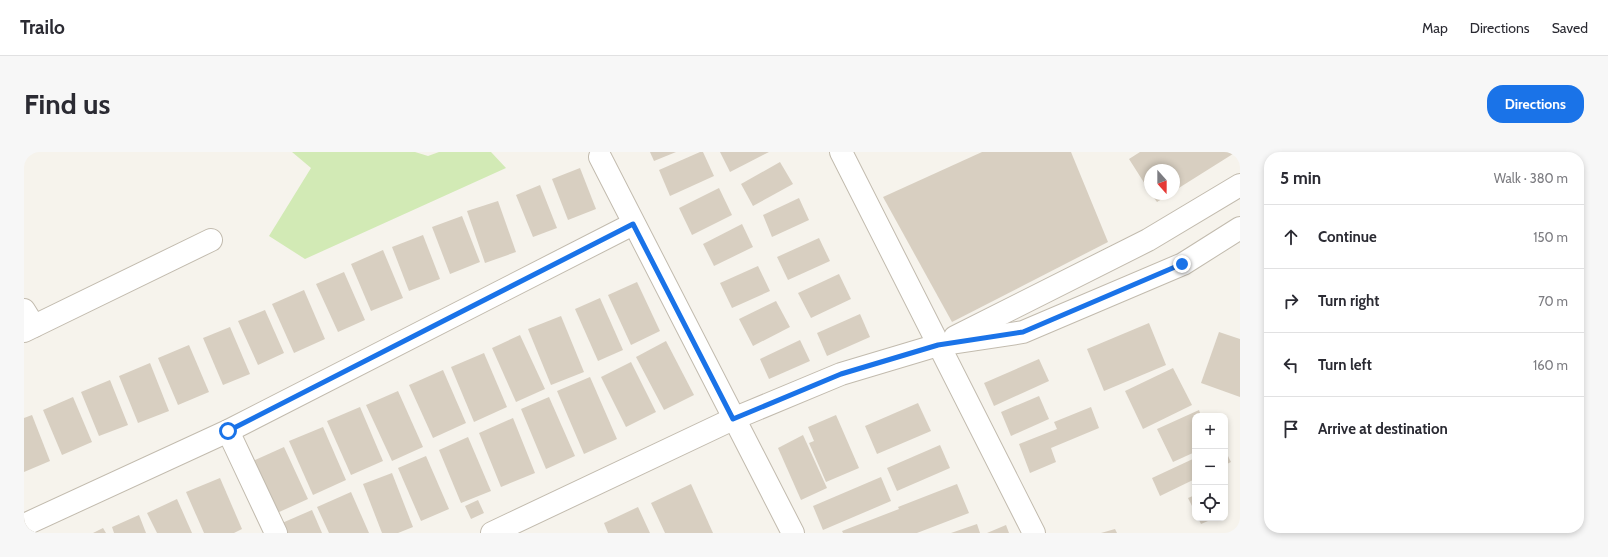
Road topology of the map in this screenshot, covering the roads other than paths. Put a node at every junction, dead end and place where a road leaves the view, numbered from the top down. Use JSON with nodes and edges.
{"nodes":[{"id":1,"x":841,"y":152,"type":"edge"},
{"id":2,"x":600,"y":157,"type":"dead end"},
{"id":3,"x":1240,"y":185,"type":"edge"},
{"id":4,"x":633,"y":224,"type":"junction"},
{"id":5,"x":1240,"y":228,"type":"edge"},
{"id":6,"x":211,"y":240,"type":"dead end"},
{"id":7,"x":27,"y":322,"type":"edge"},
{"id":8,"x":938,"y":345,"type":"junction"},
{"id":9,"x":733,"y":419,"type":"junction"},
{"id":10,"x":228,"y":431,"type":"junction"},
{"id":11,"x":24,"y":525,"type":"edge"},
{"id":12,"x":276,"y":533,"type":"edge"},
{"id":13,"x":492,"y":533,"type":"edge"},
{"id":14,"x":793,"y":533,"type":"edge"},
{"id":15,"x":1034,"y":533,"type":"edge"}],
"edges":[{"from":1,"to":8,"type":"street"},
{"from":2,"to":4,"type":"street"},
{"from":3,"to":8,"type":"street"},
{"from":4,"to":9,"type":"street"},
{"from":4,"to":10,"type":"street"},
{"from":5,"to":8,"type":"street"},
{"from":6,"to":7,"type":"street"},
{"from":8,"to":9,"type":"street"},
{"from":8,"to":15,"type":"street"},
{"from":9,"to":13,"type":"street"},
{"from":9,"to":14,"type":"street"},
{"from":10,"to":11,"type":"street"},
{"from":10,"to":12,"type":"street"}]}
